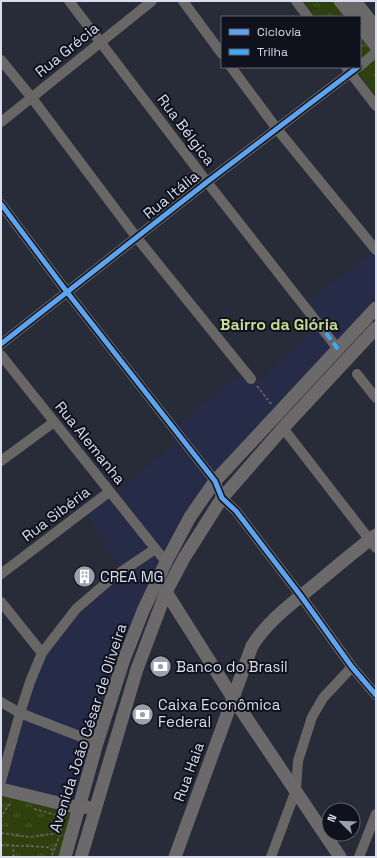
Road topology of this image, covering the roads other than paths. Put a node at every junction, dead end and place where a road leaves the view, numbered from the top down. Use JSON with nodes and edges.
{"nodes":[{"id":1,"x":69,"y":1,"type":"edge"},
{"id":2,"x":152,"y":1,"type":"edge"},
{"id":3,"x":183,"y":1,"type":"edge"},
{"id":4,"x":296,"y":1,"type":"edge"},
{"id":5,"x":340,"y":1,"type":"edge"},
{"id":6,"x":355,"y":1,"type":"edge"},
{"id":7,"x":307,"y":16,"type":"edge"},
{"id":8,"x":352,"y":16,"type":"edge"},
{"id":9,"x":361,"y":27,"type":"edge"},
{"id":10,"x":376,"y":28,"type":"edge"},
{"id":11,"x":101,"y":42,"type":"junction"},
{"id":12,"x":376,"y":46,"type":"edge"},
{"id":13,"x":376,"y":52,"type":"edge"},
{"id":14,"x":221,"y":53,"type":"edge"},
{"id":15,"x":1,"y":60,"type":"edge"},
{"id":16,"x":361,"y":63,"type":"edge"},
{"id":17,"x":232,"y":68,"type":"edge"},
{"id":18,"x":354,"y":68,"type":"edge"},
{"id":19,"x":32,"y":98,"type":"junction"},
{"id":20,"x":376,"y":106,"type":"edge"},
{"id":21,"x":1,"y":122,"type":"edge"},
{"id":22,"x":277,"y":129,"type":"junction"},
{"id":23,"x":207,"y":182,"type":"junction"},
{"id":24,"x":1,"y":204,"type":"edge"},
{"id":25,"x":138,"y":238,"type":"junction"},
{"id":26,"x":376,"y":250,"type":"edge"},
{"id":27,"x":67,"y":292,"type":"junction"},
{"id":28,"x":376,"y":308,"type":"edge"},
{"id":29,"x":376,"y":328,"type":"edge"},
{"id":30,"x":1,"y":344,"type":"edge"},
{"id":31,"x":338,"y":348,"type":"junction"},
{"id":32,"x":1,"y":355,"type":"edge"},
{"id":33,"x":357,"y":374,"type":"dead end"},
{"id":34,"x":250,"y":379,"type":"road end"},
{"id":35,"x":376,"y":398,"type":"edge"},
{"id":36,"x":54,"y":422,"type":"junction"},
{"id":37,"x":283,"y":428,"type":"junction"},
{"id":38,"x":1,"y":461,"type":"edge"},
{"id":39,"x":215,"y":481,"type":"junction"},
{"id":40,"x":236,"y":482,"type":"junction"},
{"id":41,"x":109,"y":492,"type":"junction"},
{"id":42,"x":222,"y":498,"type":"junction"},
{"id":43,"x":374,"y":541,"type":"edge"},
{"id":44,"x":155,"y":549,"type":"junction"},
{"id":45,"x":166,"y":562,"type":"junction"},
{"id":46,"x":1,"y":574,"type":"edge"},
{"id":47,"x":166,"y":592,"type":"junction"},
{"id":48,"x":301,"y":596,"type":"junction"},
{"id":49,"x":1,"y":602,"type":"edge"},
{"id":50,"x":42,"y":653,"type":"junction"},
{"id":51,"x":352,"y":667,"type":"junction"},
{"id":52,"x":376,"y":695,"type":"edge"},
{"id":53,"x":233,"y":698,"type":"junction"},
{"id":54,"x":1,"y":702,"type":"edge"},
{"id":55,"x":20,"y":713,"type":"junction"},
{"id":56,"x":97,"y":743,"type":"junction"},
{"id":57,"x":1,"y":781,"type":"edge"},
{"id":58,"x":296,"y":790,"type":"junction"},
{"id":59,"x":4,"y":795,"type":"edge"},
{"id":60,"x":96,"y":805,"type":"junction"},
{"id":61,"x":79,"y":808,"type":"junction"},
{"id":62,"x":376,"y":814,"type":"edge"},
{"id":63,"x":59,"y":854,"type":"edge"},
{"id":64,"x":81,"y":857,"type":"edge"},
{"id":65,"x":175,"y":857,"type":"edge"},
{"id":66,"x":271,"y":857,"type":"edge"},
{"id":67,"x":340,"y":857,"type":"edge"},
{"id":68,"x":359,"y":857,"type":"edge"}],
"edges":[{"from":1,"to":11,"type":"street","name":"Rua Bélgica"},
{"from":2,"to":11,"type":"street","name":"Rua Grécia"},
{"from":3,"to":14,"type":"street"},
{"from":4,"to":7,"type":"street"},
{"from":5,"to":8,"type":"main road"},
{"from":6,"to":10,"type":"main road"},
{"from":9,"to":12,"type":"main road"},
{"from":11,"to":19,"type":"street","name":"Rua Grécia"},
{"from":11,"to":23,"type":"street","name":"Rua Bélgica"},
{"from":13,"to":16,"type":"street","name":"Rua Itália"},
{"from":15,"to":19,"type":"street"},
{"from":17,"to":22,"type":"street"},
{"from":18,"to":20,"type":"street"},
{"from":18,"to":22,"type":"street","name":"Rua Itália"},
{"from":19,"to":21,"type":"street","name":"Rua Grécia"},
{"from":19,"to":25,"type":"street"},
{"from":22,"to":23,"type":"street","name":"Rua Itália"},
{"from":22,"to":26,"type":"street"},
{"from":23,"to":25,"type":"street","name":"Rua Itália"},
{"from":23,"to":31,"type":"street","name":"Rua Bélgica"},
{"from":24,"to":27,"type":"street"},
{"from":25,"to":27,"type":"street","name":"Rua Itália"},
{"from":25,"to":34,"type":"street"},
{"from":27,"to":30,"type":"street","name":"Rua Itália"},
{"from":27,"to":39,"type":"street"},
{"from":28,"to":31,"type":"main road","name":"Avenida João César de Oliveira"},
{"from":29,"to":37,"type":"main road","name":"Avenida João César de Oliveira"},
{"from":31,"to":39,"type":"main road","name":"Avenida João César de Oliveira"},
{"from":32,"to":36,"type":"street","name":"Rua Alemanha"},
{"from":33,"to":35,"type":"street"},
{"from":36,"to":38,"type":"street"},
{"from":36,"to":41,"type":"street","name":"Rua Alemanha"},
{"from":37,"to":40,"type":"main road","name":"Avenida João César de Oliveira"},
{"from":37,"to":43,"type":"street"},
{"from":39,"to":40,"type":"street"},
{"from":39,"to":42,"type":"street"},
{"from":39,"to":45,"type":"main road","name":"Avenida João César de Oliveira"},
{"from":40,"to":42,"type":"main road","name":"Avenida João César de Oliveira"},
{"from":41,"to":44,"type":"street","name":"Rua Alemanha"},
{"from":41,"to":46,"type":"street","name":"Rua Sibéria"},
{"from":42,"to":47,"type":"main road","name":"Avenida João César de Oliveira"},
{"from":42,"to":48,"type":"street"},
{"from":43,"to":48,"type":"main road","name":"Rua Haia"},
{"from":44,"to":45,"type":"street","name":"Rua Alemanha"},
{"from":44,"to":50,"type":"street"},
{"from":45,"to":56,"type":"main road","name":"Avenida João César de Oliveira"},
{"from":47,"to":53,"type":"main road"},
{"from":47,"to":60,"type":"main road","name":"Avenida João César de Oliveira"},
{"from":48,"to":51,"type":"street"},
{"from":48,"to":53,"type":"main road","name":"Rua Haia"},
{"from":49,"to":50,"type":"street"},
{"from":50,"to":55,"type":"street"},
{"from":51,"to":52,"type":"street"},
{"from":51,"to":58,"type":"street"},
{"from":53,"to":58,"type":"main road"},
{"from":53,"to":65,"type":"main road","name":"Rua Haia"},
{"from":54,"to":55,"type":"street"},
{"from":55,"to":56,"type":"street"},
{"from":55,"to":57,"type":"street"},
{"from":56,"to":61,"type":"main road","name":"Avenida João César de Oliveira"},
{"from":58,"to":66,"type":"street"},
{"from":58,"to":67,"type":"main road"},
{"from":59,"to":61,"type":"main road"},
{"from":60,"to":61,"type":"main road"},
{"from":60,"to":64,"type":"main road","name":"Avenida João César de Oliveira"},
{"from":61,"to":63,"type":"main road","name":"Avenida João César de Oliveira"},
{"from":62,"to":68,"type":"street"}]}
